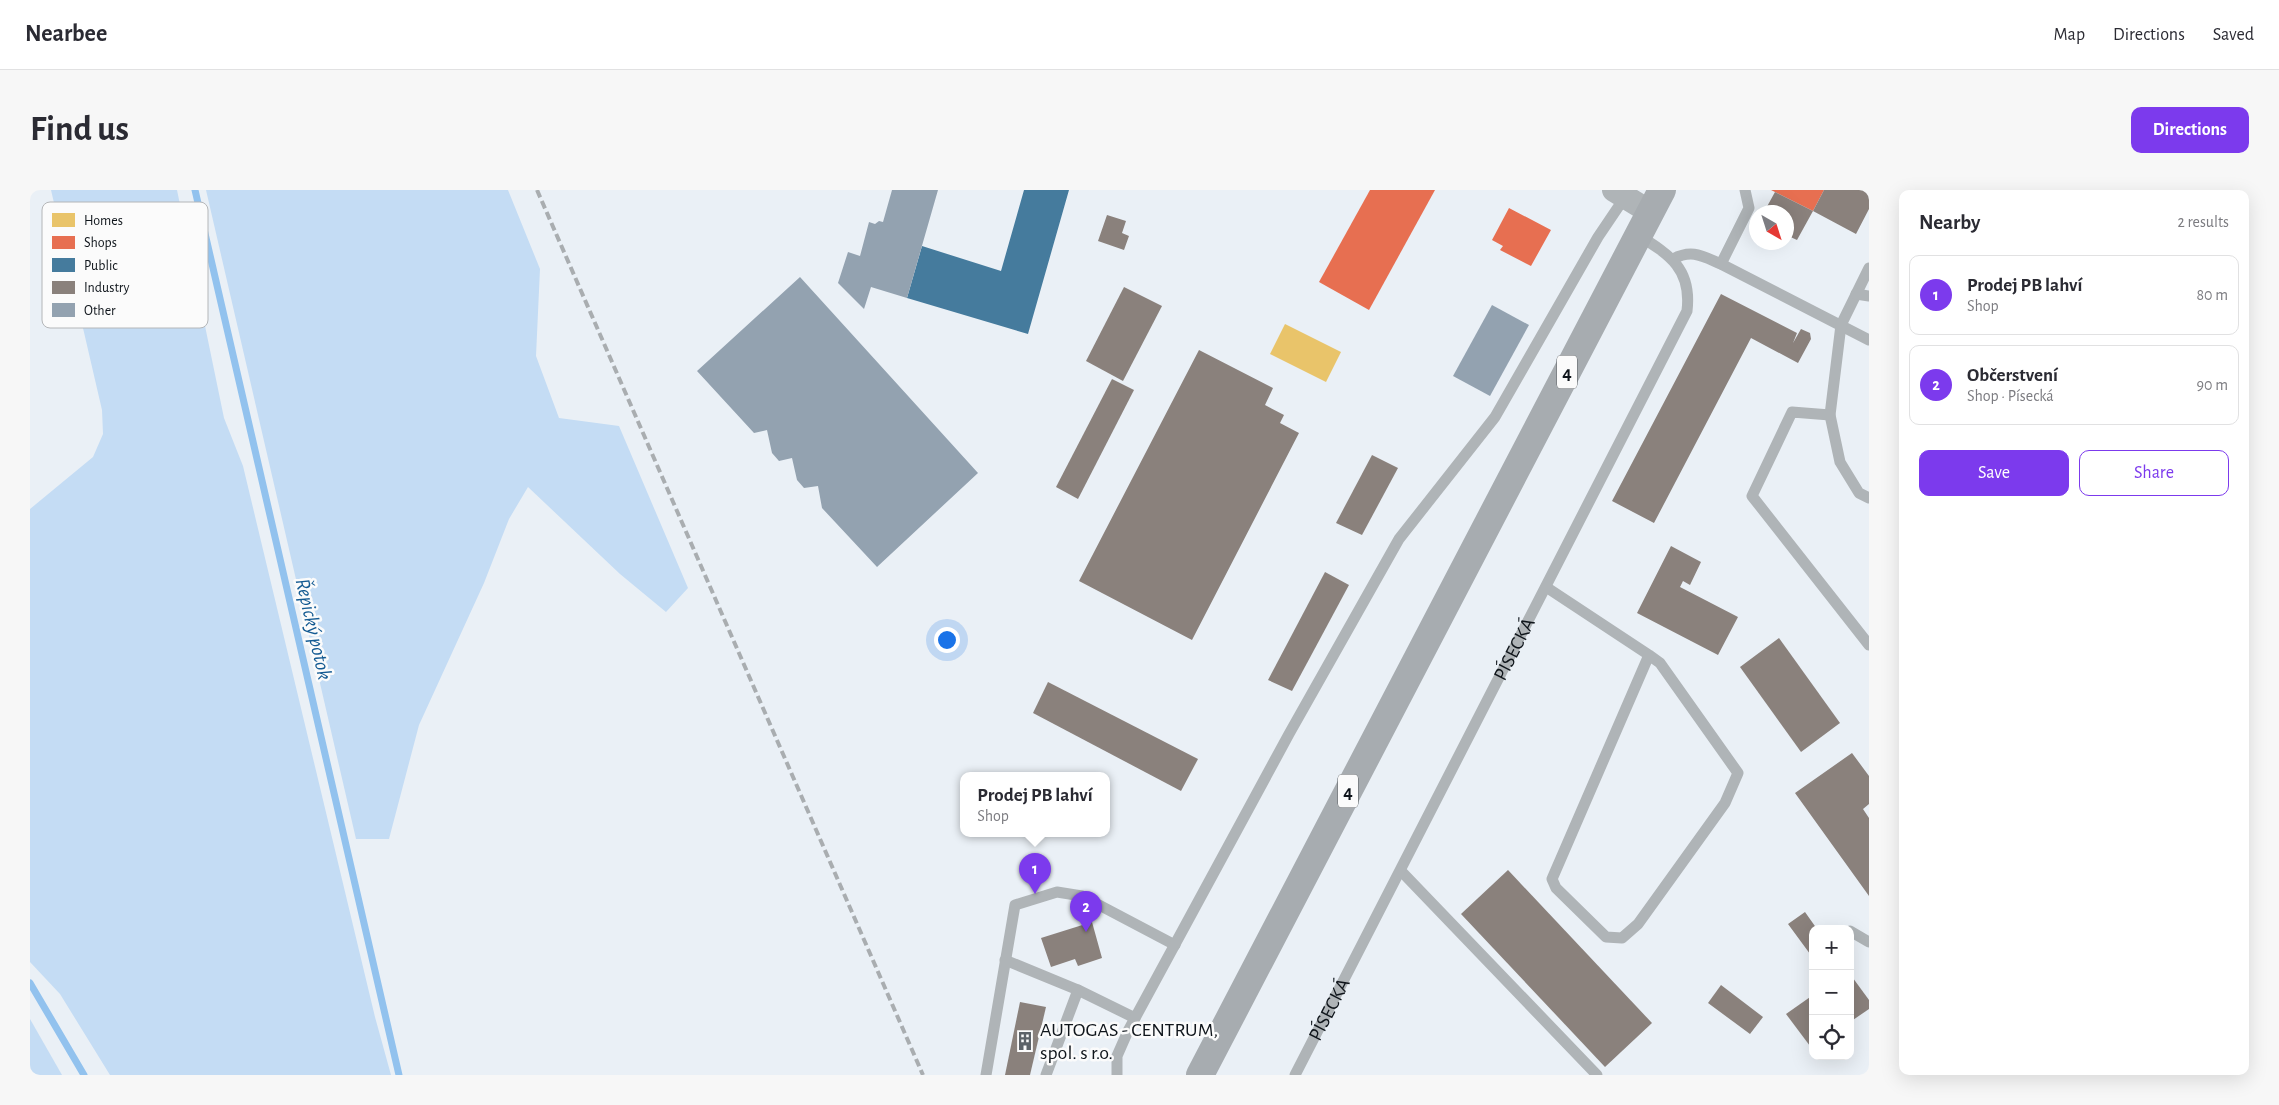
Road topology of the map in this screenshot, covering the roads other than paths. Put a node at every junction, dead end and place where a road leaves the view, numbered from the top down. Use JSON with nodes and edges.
{"nodes":[{"id":1,"x":1745,"y":190,"type":"edge"},
{"id":2,"x":1619,"y":193,"type":"edge"},
{"id":3,"x":1650,"y":212,"type":"edge"},
{"id":4,"x":1672,"y":259,"type":"junction"},
{"id":5,"x":1721,"y":264,"type":"junction"},
{"id":6,"x":1869,"y":268,"type":"edge"},
{"id":7,"x":1856,"y":294,"type":"junction"},
{"id":8,"x":1869,"y":296,"type":"edge"},
{"id":9,"x":1841,"y":325,"type":"junction"},
{"id":10,"x":1869,"y":340,"type":"edge"},
{"id":11,"x":1830,"y":415,"type":"junction"},
{"id":12,"x":1869,"y":498,"type":"edge"},
{"id":13,"x":1546,"y":587,"type":"junction"},
{"id":14,"x":1869,"y":645,"type":"edge"},
{"id":15,"x":1649,"y":655,"type":"junction"},
{"id":16,"x":1401,"y":871,"type":"junction"},
{"id":17,"x":1854,"y":933,"type":"edge"},
{"id":18,"x":1869,"y":942,"type":"edge"},
{"id":19,"x":1175,"y":945,"type":"junction"},
{"id":20,"x":1006,"y":960,"type":"junction"},
{"id":21,"x":1078,"y":990,"type":"junction"},
{"id":22,"x":1135,"y":1018,"type":"junction"},
{"id":23,"x":1203,"y":1070,"type":"edge"},
{"id":24,"x":986,"y":1075,"type":"edge"},
{"id":25,"x":1046,"y":1075,"type":"edge"},
{"id":26,"x":1116,"y":1075,"type":"edge"},
{"id":27,"x":1295,"y":1075,"type":"edge"},
{"id":28,"x":1597,"y":1075,"type":"edge"}],
"edges":[{"from":1,"to":5,"type":"lane"},
{"from":2,"to":3,"type":"street"},
{"from":2,"to":19,"type":"lane"},
{"from":3,"to":4,"type":"lane","name":"PÍSECKÁ"},
{"from":3,"to":23,"type":"main road","number":"4"},
{"from":4,"to":5,"type":"lane"},
{"from":4,"to":13,"type":"lane","name":"PÍSECKÁ"},
{"from":5,"to":9,"type":"lane"},
{"from":6,"to":7,"type":"lane"},
{"from":7,"to":8,"type":"lane"},
{"from":7,"to":9,"type":"lane"},
{"from":9,"to":10,"type":"lane"},
{"from":9,"to":11,"type":"lane"},
{"from":11,"to":12,"type":"lane"},
{"from":11,"to":14,"type":"lane"},
{"from":13,"to":15,"type":"lane"},
{"from":13,"to":16,"type":"lane","name":"PÍSECKÁ"},
{"from":15,"to":15,"type":"lane"},
{"from":16,"to":27,"type":"lane","name":"PÍSECKÁ"},
{"from":16,"to":28,"type":"lane"},
{"from":17,"to":18,"type":"lane"},
{"from":19,"to":20,"type":"lane"},
{"from":19,"to":22,"type":"lane"},
{"from":20,"to":21,"type":"lane"},
{"from":20,"to":24,"type":"lane"},
{"from":21,"to":22,"type":"lane"},
{"from":21,"to":25,"type":"lane"},
{"from":22,"to":26,"type":"lane"}]}
